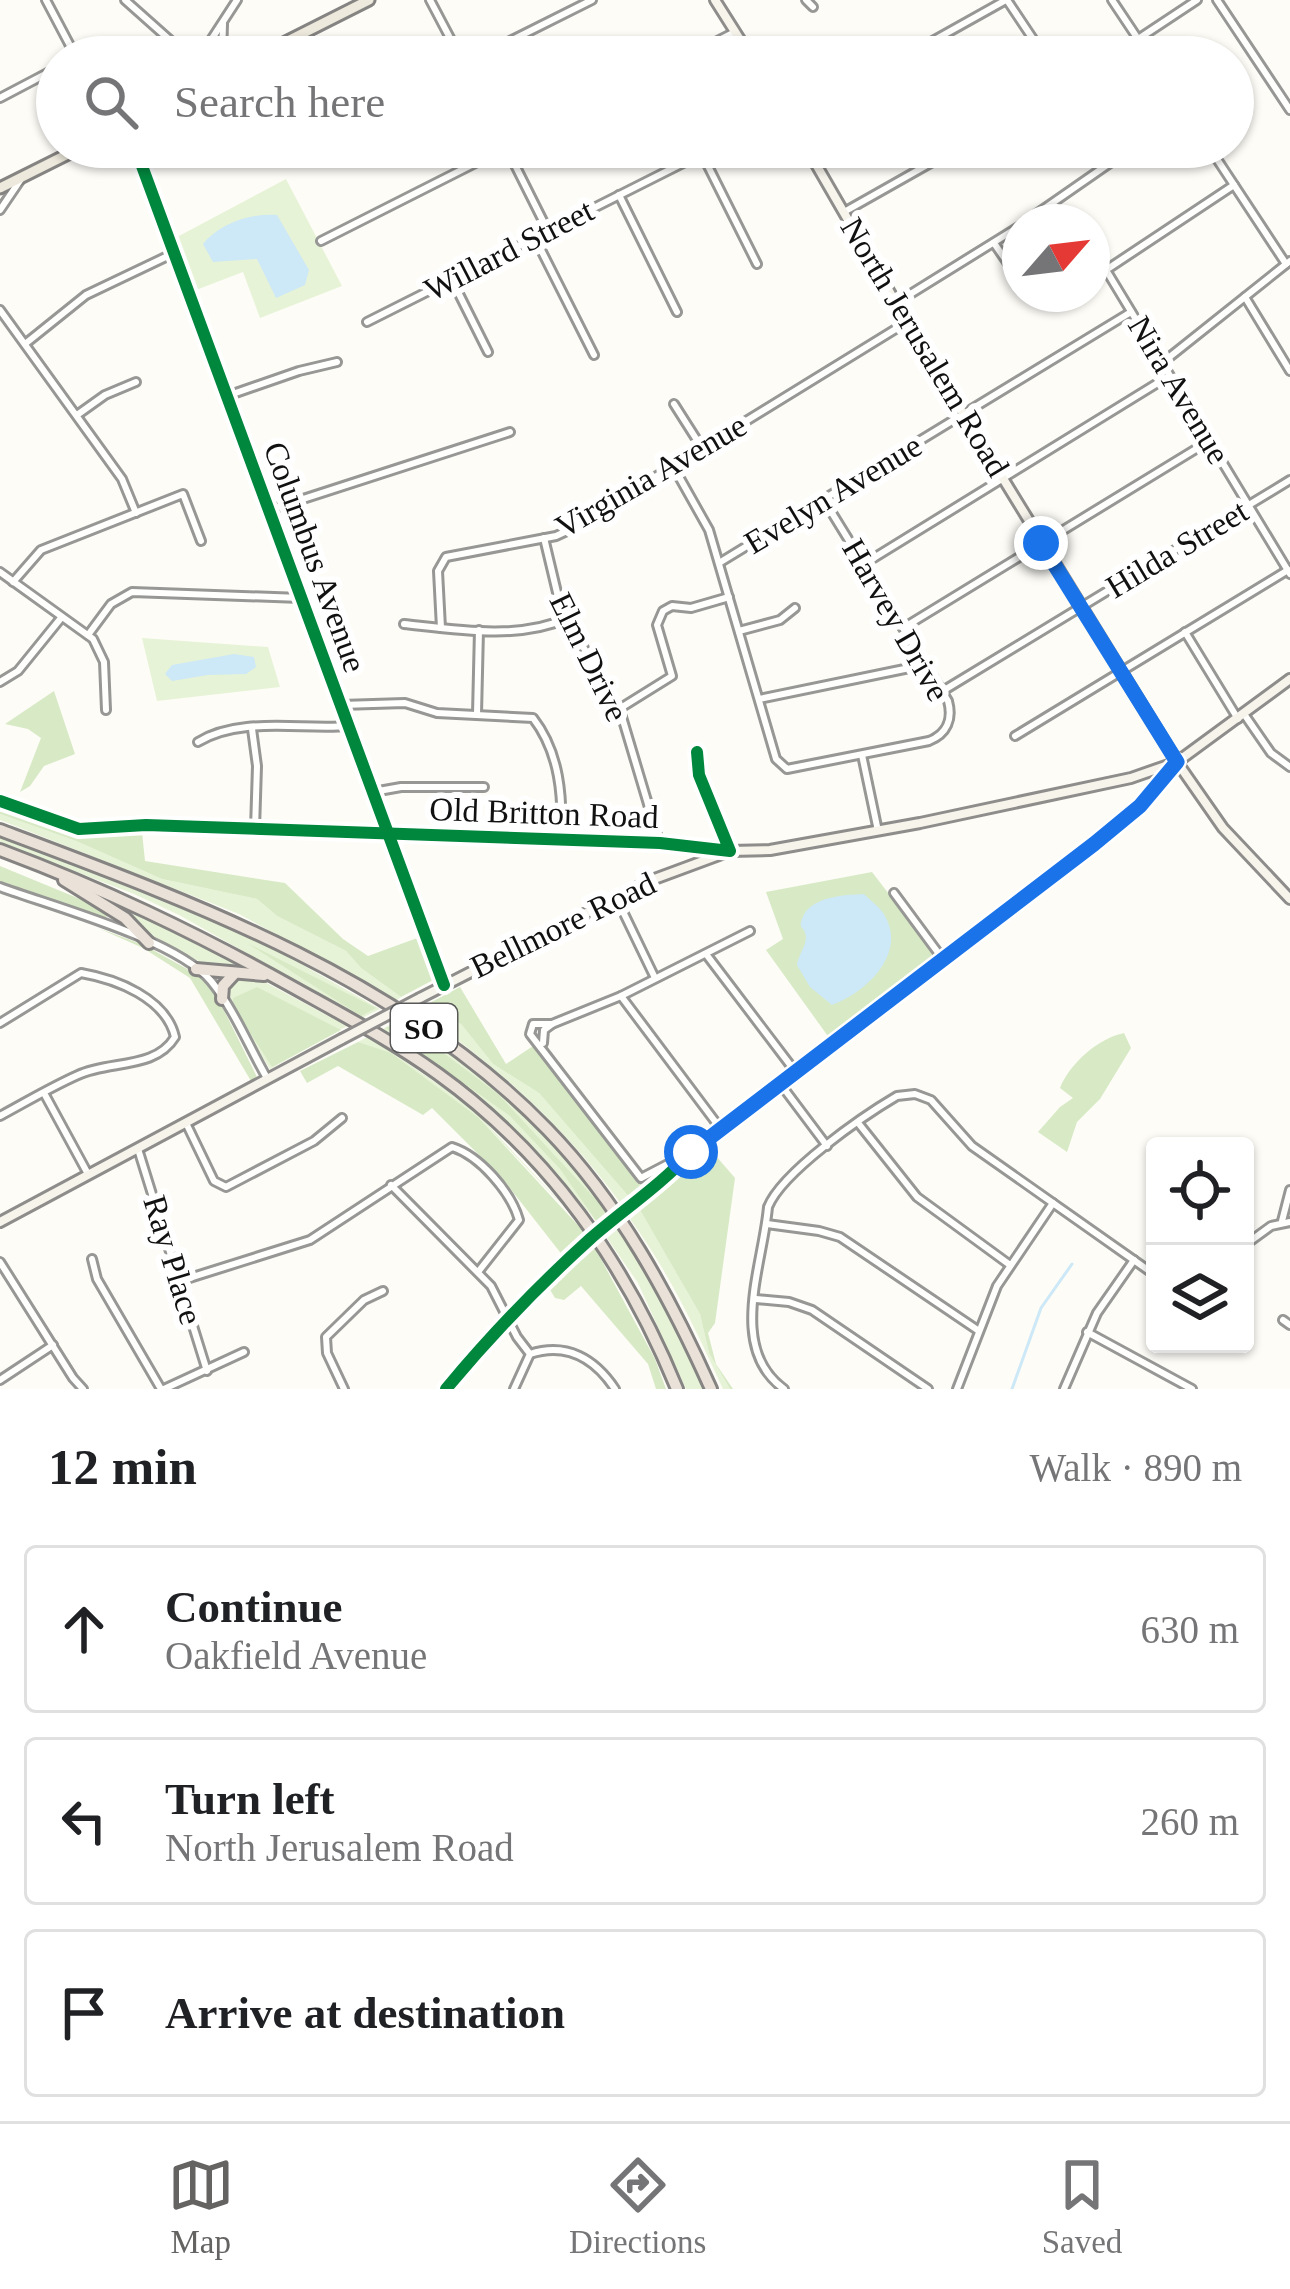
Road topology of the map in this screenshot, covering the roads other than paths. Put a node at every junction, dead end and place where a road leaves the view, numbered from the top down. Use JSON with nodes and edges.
{"nodes":[{"id":1,"x":46,"y":0,"type":"edge"},
{"id":2,"x":125,"y":0,"type":"edge"},
{"id":3,"x":237,"y":0,"type":"edge"},
{"id":4,"x":369,"y":0,"type":"edge"},
{"id":5,"x":430,"y":0,"type":"edge"},
{"id":6,"x":592,"y":0,"type":"edge"},
{"id":7,"x":716,"y":0,"type":"edge"},
{"id":8,"x":1006,"y":0,"type":"edge"},
{"id":9,"x":1112,"y":0,"type":"edge"},
{"id":10,"x":1197,"y":0,"type":"edge"},
{"id":11,"x":1217,"y":0,"type":"edge"},
{"id":12,"x":224,"y":21,"type":"junction"},
{"id":13,"x":735,"y":32,"type":"junction"},
{"id":14,"x":65,"y":36,"type":"edge"},
{"id":15,"x":165,"y":36,"type":"edge"},
{"id":16,"x":214,"y":36,"type":"edge"},
{"id":17,"x":223,"y":36,"type":"edge"},
{"id":18,"x":298,"y":36,"type":"edge"},
{"id":19,"x":449,"y":36,"type":"edge"},
{"id":20,"x":520,"y":36,"type":"edge"},
{"id":21,"x":727,"y":36,"type":"edge"},
{"id":22,"x":738,"y":36,"type":"edge"},
{"id":23,"x":942,"y":36,"type":"edge"},
{"id":24,"x":1031,"y":36,"type":"edge"},
{"id":25,"x":1136,"y":36,"type":"edge"},
{"id":26,"x":1143,"y":36,"type":"edge"},
{"id":27,"x":1241,"y":36,"type":"edge"},
{"id":28,"x":1254,"y":56,"type":"edge"},
{"id":29,"x":36,"y":79,"type":"edge"},
{"id":30,"x":0,"y":98,"type":"edge"},
{"id":31,"x":1290,"y":110,"type":"edge"},
{"id":32,"x":42,"y":168,"type":"edge"},
{"id":33,"x":143,"y":168,"type":"edge"},
{"id":34,"x":465,"y":168,"type":"edge"},
{"id":35,"x":517,"y":168,"type":"edge"},
{"id":36,"x":674,"y":168,"type":"edge"},
{"id":37,"x":709,"y":168,"type":"edge"},
{"id":38,"x":818,"y":168,"type":"edge"},
{"id":39,"x":922,"y":168,"type":"edge"},
{"id":40,"x":1103,"y":168,"type":"edge"},
{"id":41,"x":1223,"y":168,"type":"edge"},
{"id":42,"x":21,"y":179,"type":"junction"},
{"id":43,"x":1234,"y":184,"type":"junction"},
{"id":44,"x":0,"y":188,"type":"edge"},
{"id":45,"x":619,"y":195,"type":"junction"},
{"id":46,"x":1052,"y":204,"type":"edge"},
{"id":47,"x":0,"y":211,"type":"edge"},
{"id":48,"x":844,"y":212,"type":"junction"},
{"id":49,"x":548,"y":231,"type":"junction"},
{"id":50,"x":535,"y":238,"type":"junction"},
{"id":51,"x":1002,"y":238,"type":"edge"},
{"id":52,"x":321,"y":241,"type":"dead end"},
{"id":53,"x":994,"y":243,"type":"junction"},
{"id":54,"x":174,"y":253,"type":"junction"},
{"id":55,"x":1002,"y":255,"type":"edge"},
{"id":56,"x":1288,"y":262,"type":"edge"},
{"id":57,"x":757,"y":264,"type":"dead end"},
{"id":58,"x":452,"y":280,"type":"junction"},
{"id":59,"x":1245,"y":297,"type":"junction"},
{"id":60,"x":896,"y":303,"type":"junction"},
{"id":61,"x":0,"y":310,"type":"edge"},
{"id":62,"x":677,"y":312,"type":"dead end"},
{"id":63,"x":1131,"y":312,"type":"junction"},
{"id":64,"x":367,"y":322,"type":"dead end"},
{"id":65,"x":907,"y":322,"type":"junction"},
{"id":66,"x":25,"y":344,"type":"junction"},
{"id":67,"x":488,"y":352,"type":"dead end"},
{"id":68,"x":594,"y":355,"type":"dead end"},
{"id":69,"x":337,"y":362,"type":"dead end"},
{"id":70,"x":1162,"y":363,"type":"junction"},
{"id":71,"x":1290,"y":371,"type":"edge"},
{"id":72,"x":1169,"y":376,"type":"junction"},
{"id":73,"x":136,"y":382,"type":"dead end"},
{"id":74,"x":227,"y":396,"type":"junction"},
{"id":75,"x":674,"y":404,"type":"dead end"},
{"id":76,"x":964,"y":414,"type":"junction"},
{"id":77,"x":76,"y":415,"type":"junction"},
{"id":78,"x":510,"y":432,"type":"dead end"},
{"id":79,"x":1209,"y":441,"type":"junction"},
{"id":80,"x":702,"y":448,"type":"junction"},
{"id":81,"x":673,"y":466,"type":"junction"},
{"id":82,"x":1003,"y":479,"type":"junction"},
{"id":83,"x":1290,"y":480,"type":"edge"},
{"id":84,"x":824,"y":500,"type":"junction"},
{"id":85,"x":1249,"y":505,"type":"junction"},
{"id":86,"x":269,"y":510,"type":"junction"},
{"id":87,"x":136,"y":513,"type":"junction"},
{"id":88,"x":544,"y":538,"type":"junction"},
{"id":89,"x":202,"y":541,"type":"dead end"},
{"id":90,"x":1041,"y":543,"type":"junction"},
{"id":91,"x":719,"y":563,"type":"junction"},
{"id":92,"x":864,"y":564,"type":"junction"},
{"id":93,"x":0,"y":572,"type":"edge"},
{"id":94,"x":1289,"y":572,"type":"edge"},
{"id":95,"x":13,"y":582,"type":"junction"},
{"id":96,"x":729,"y":597,"type":"junction"},
{"id":97,"x":301,"y":598,"type":"junction"},
{"id":98,"x":1082,"y":607,"type":"junction"},
{"id":99,"x":795,"y":608,"type":"dead end"},
{"id":100,"x":61,"y":618,"type":"junction"},
{"id":101,"x":568,"y":618,"type":"junction"},
{"id":102,"x":404,"y":624,"type":"dead end"},
{"id":103,"x":441,"y":628,"type":"junction"},
{"id":104,"x":903,"y":628,"type":"junction"},
{"id":105,"x":479,"y":630,"type":"junction"},
{"id":106,"x":739,"y":632,"type":"junction"},
{"id":107,"x":1185,"y":632,"type":"junction"},
{"id":108,"x":88,"y":635,"type":"junction"},
{"id":109,"x":924,"y":665,"type":"junction"},
{"id":110,"x":1121,"y":671,"type":"junction"},
{"id":111,"x":1290,"y":679,"type":"edge"},
{"id":112,"x":0,"y":682,"type":"edge"},
{"id":113,"x":941,"y":692,"type":"junction"},
{"id":114,"x":759,"y":699,"type":"junction"},
{"id":115,"x":341,"y":705,"type":"junction"},
{"id":116,"x":619,"y":709,"type":"junction"},
{"id":117,"x":106,"y":710,"type":"dead end"},
{"id":118,"x":477,"y":714,"type":"junction"},
{"id":119,"x":1241,"y":717,"type":"junction"},
{"id":120,"x":348,"y":726,"type":"junction"},
{"id":121,"x":252,"y":728,"type":"junction"},
{"id":122,"x":1015,"y":736,"type":"dead end"},
{"id":123,"x":198,"y":742,"type":"dead end"},
{"id":124,"x":697,"y":752,"type":"dead end"},
{"id":125,"x":862,"y":755,"type":"junction"},
{"id":126,"x":1177,"y":762,"type":"junction"},
{"id":127,"x":1290,"y":767,"type":"edge"},
{"id":128,"x":484,"y":787,"type":"dead end"},
{"id":129,"x":373,"y":792,"type":"junction"},
{"id":130,"x":0,"y":801,"type":"edge"},
{"id":131,"x":255,"y":829,"type":"junction"},
{"id":132,"x":0,"y":830,"type":"edge"},
{"id":133,"x":878,"y":831,"type":"junction"},
{"id":134,"x":388,"y":834,"type":"junction"},
{"id":135,"x":561,"y":839,"type":"junction"},
{"id":136,"x":660,"y":843,"type":"junction"},
{"id":137,"x":0,"y":850,"type":"edge"},
{"id":138,"x":730,"y":851,"type":"junction"},
{"id":139,"x":35,"y":863,"type":"junction"},
{"id":140,"x":0,"y":886,"type":"edge"},
{"id":141,"x":894,"y":893,"type":"dead end"},
{"id":142,"x":616,"y":898,"type":"junction"},
{"id":143,"x":1290,"y":899,"type":"edge"},
{"id":144,"x":119,"y":913,"type":"junction"},
{"id":145,"x":114,"y":927,"type":"junction"},
{"id":146,"x":750,"y":931,"type":"dead end"},
{"id":147,"x":148,"y":943,"type":"junction"},
{"id":148,"x":706,"y":954,"type":"junction"},
{"id":149,"x":943,"y":958,"type":"junction"},
{"id":150,"x":196,"y":968,"type":"junction"},
{"id":151,"x":235,"y":973,"type":"junction"},
{"id":152,"x":655,"y":978,"type":"junction"},
{"id":153,"x":285,"y":983,"type":"junction"},
{"id":154,"x":444,"y":985,"type":"junction"},
{"id":155,"x":621,"y":996,"type":"junction"},
{"id":156,"x":222,"y":998,"type":"junction"},
{"id":157,"x":0,"y":1023,"type":"edge"},
{"id":158,"x":552,"y":1024,"type":"junction"},
{"id":159,"x":544,"y":1048,"type":"junction"},
{"id":160,"x":794,"y":1070,"type":"junction"},
{"id":161,"x":268,"y":1080,"type":"junction"},
{"id":162,"x":779,"y":1082,"type":"junction"},
{"id":163,"x":44,"y":1093,"type":"junction"},
{"id":164,"x":0,"y":1116,"type":"edge"},
{"id":165,"x":342,"y":1118,"type":"dead end"},
{"id":166,"x":186,"y":1123,"type":"junction"},
{"id":167,"x":859,"y":1124,"type":"junction"},
{"id":168,"x":720,"y":1128,"type":"junction"},
{"id":169,"x":828,"y":1146,"type":"junction"},
{"id":170,"x":138,"y":1149,"type":"junction"},
{"id":171,"x":691,"y":1152,"type":"junction"},
{"id":172,"x":88,"y":1175,"type":"junction"},
{"id":173,"x":391,"y":1185,"type":"junction"},
{"id":174,"x":1290,"y":1190,"type":"edge"},
{"id":175,"x":1053,"y":1203,"type":"junction"},
{"id":176,"x":0,"y":1222,"type":"edge"},
{"id":177,"x":1286,"y":1222,"type":"edge"},
{"id":178,"x":766,"y":1224,"type":"junction"},
{"id":179,"x":1254,"y":1240,"type":"edge"},
{"id":180,"x":92,"y":1259,"type":"dead end"},
{"id":181,"x":1134,"y":1260,"type":"junction"},
{"id":182,"x":0,"y":1262,"type":"edge"},
{"id":183,"x":1010,"y":1264,"type":"junction"},
{"id":184,"x":1146,"y":1269,"type":"edge"},
{"id":185,"x":478,"y":1272,"type":"junction"},
{"id":186,"x":180,"y":1281,"type":"junction"},
{"id":187,"x":383,"y":1292,"type":"dead end"},
{"id":188,"x":756,"y":1299,"type":"junction"},
{"id":189,"x":507,"y":1317,"type":"junction"},
{"id":190,"x":979,"y":1331,"type":"junction"},
{"id":191,"x":1087,"y":1332,"type":"junction"},
{"id":192,"x":53,"y":1345,"type":"junction"},
{"id":193,"x":244,"y":1352,"type":"dead end"},
{"id":194,"x":530,"y":1354,"type":"junction"},
{"id":195,"x":208,"y":1371,"type":"junction"},
{"id":196,"x":0,"y":1381,"type":"edge"},
{"id":197,"x":83,"y":1389,"type":"edge"},
{"id":198,"x":163,"y":1389,"type":"edge"},
{"id":199,"x":344,"y":1389,"type":"edge"},
{"id":200,"x":446,"y":1389,"type":"edge"},
{"id":201,"x":514,"y":1389,"type":"edge"},
{"id":202,"x":615,"y":1389,"type":"edge"},
{"id":203,"x":677,"y":1389,"type":"edge"},
{"id":204,"x":711,"y":1389,"type":"edge"},
{"id":205,"x":784,"y":1389,"type":"edge"},
{"id":206,"x":928,"y":1389,"type":"edge"},
{"id":207,"x":957,"y":1389,"type":"edge"},
{"id":208,"x":1064,"y":1389,"type":"edge"},
{"id":209,"x":1192,"y":1389,"type":"edge"}],
"edges":[{"from":1,"to":14,"type":"street"},
{"from":2,"to":15,"type":"street"},
{"from":3,"to":12,"type":"street"},
{"from":4,"to":18,"type":"main road"},
{"from":5,"to":19,"type":"street"},
{"from":6,"to":20,"type":"street"},
{"from":7,"to":13,"type":"main road"},
{"from":8,"to":23,"type":"street"},
{"from":8,"to":24,"type":"street"},
{"from":9,"to":25,"type":"street"},
{"from":10,"to":26,"type":"street"},
{"from":11,"to":27,"type":"street"},
{"from":12,"to":16,"type":"street"},
{"from":12,"to":17,"type":"street"},
{"from":13,"to":21,"type":"street"},
{"from":13,"to":22,"type":"main road"},
{"from":28,"to":31,"type":"street"},
{"from":29,"to":30,"type":"street"},
{"from":32,"to":42,"type":"main road"},
{"from":33,"to":54,"type":"street","name":"Columbus Avenue"},
{"from":34,"to":52,"type":"street"},
{"from":35,"to":49,"type":"street"},
{"from":36,"to":45,"type":"street","name":"Willard Street"},
{"from":37,"to":57,"type":"street"},
{"from":38,"to":48,"type":"main road","name":"North Jerusalem Road"},
{"from":39,"to":48,"type":"street"},
{"from":40,"to":46,"type":"street"},
{"from":41,"to":43,"type":"street"},
{"from":42,"to":44,"type":"main road"},
{"from":42,"to":47,"type":"street"},
{"from":43,"to":56,"type":"street"},
{"from":43,"to":63,"type":"street","name":"Nira Avenue"},
{"from":45,"to":49,"type":"street","name":"Willard Street"},
{"from":45,"to":62,"type":"street"},
{"from":48,"to":60,"type":"main road","name":"North Jerusalem Road"},
{"from":49,"to":50,"type":"street","name":"Willard Street"},
{"from":50,"to":58,"type":"street","name":"Willard Street"},
{"from":50,"to":68,"type":"street"},
{"from":51,"to":53,"type":"street"},
{"from":53,"to":55,"type":"street"},
{"from":53,"to":60,"type":"street"},
{"from":54,"to":66,"type":"street"},
{"from":54,"to":74,"type":"street","name":"Columbus Avenue"},
{"from":56,"to":59,"type":"street"},
{"from":58,"to":64,"type":"street","name":"Willard Street"},
{"from":58,"to":67,"type":"street"},
{"from":59,"to":70,"type":"street"},
{"from":59,"to":71,"type":"street"},
{"from":60,"to":65,"type":"main road","name":"North Jerusalem Road"},
{"from":61,"to":66,"type":"street"},
{"from":63,"to":70,"type":"street","name":"Nira Avenue"},
{"from":63,"to":76,"type":"street","name":"Evelyn Avenue"},
{"from":65,"to":76,"type":"main road","name":"North Jerusalem Road"},
{"from":65,"to":80,"type":"street","name":"Virginia Avenue"},
{"from":66,"to":77,"type":"street"},
{"from":69,"to":74,"type":"street"},
{"from":70,"to":72,"type":"street","name":"Nira Avenue"},
{"from":72,"to":79,"type":"street","name":"Nira Avenue"},
{"from":72,"to":82,"type":"street"},
{"from":73,"to":77,"type":"street"},
{"from":74,"to":86,"type":"street","name":"Columbus Avenue"},
{"from":75,"to":80,"type":"street"},
{"from":76,"to":82,"type":"main road","name":"North Jerusalem Road"},
{"from":76,"to":84,"type":"street","name":"Evelyn Avenue"},
{"from":77,"to":87,"type":"street"},
{"from":78,"to":86,"type":"street"},
{"from":79,"to":85,"type":"street","name":"Nira Avenue"},
{"from":79,"to":90,"type":"street"},
{"from":80,"to":81,"type":"street","name":"Virginia Avenue"},
{"from":81,"to":88,"type":"street","name":"Virginia Avenue"},
{"from":81,"to":91,"type":"street"},
{"from":82,"to":90,"type":"main road","name":"North Jerusalem Road"},
{"from":82,"to":92,"type":"street"},
{"from":83,"to":85,"type":"street","name":"Hilda Street"},
{"from":84,"to":91,"type":"street","name":"Evelyn Avenue"},
{"from":84,"to":92,"type":"street","name":"Harvey Drive"},
{"from":85,"to":94,"type":"street","name":"Nira Avenue"},
{"from":85,"to":98,"type":"street","name":"Hilda Street"},
{"from":86,"to":97,"type":"street","name":"Columbus Avenue"},
{"from":87,"to":89,"type":"street"},
{"from":87,"to":95,"type":"street"},
{"from":88,"to":101,"type":"street","name":"Elm Drive"},
{"from":88,"to":103,"type":"street","name":"Virginia Avenue"},
{"from":90,"to":98,"type":"main road","name":"North Jerusalem Road"},
{"from":90,"to":104,"type":"street"},
{"from":91,"to":96,"type":"street"},
{"from":92,"to":104,"type":"street","name":"Harvey Drive"},
{"from":93,"to":95,"type":"street"},
{"from":94,"to":107,"type":"street"},
{"from":95,"to":100,"type":"street"},
{"from":96,"to":106,"type":"street"},
{"from":96,"to":116,"type":"street"},
{"from":97,"to":108,"type":"street"},
{"from":97,"to":115,"type":"street","name":"Columbus Avenue"},
{"from":98,"to":110,"type":"main road","name":"North Jerusalem Road"},
{"from":98,"to":113,"type":"street","name":"Hilda Street"},
{"from":99,"to":106,"type":"street"},
{"from":100,"to":108,"type":"street"},
{"from":100,"to":112,"type":"street"},
{"from":101,"to":105,"type":"street"},
{"from":101,"to":116,"type":"street","name":"Elm Drive"},
{"from":102,"to":103,"type":"street"},
{"from":103,"to":105,"type":"street"},
{"from":104,"to":109,"type":"street","name":"Harvey Drive"},
{"from":105,"to":118,"type":"street"},
{"from":106,"to":114,"type":"street"},
{"from":107,"to":110,"type":"street"},
{"from":107,"to":119,"type":"street"},
{"from":108,"to":117,"type":"street"},
{"from":109,"to":113,"type":"street","name":"Harvey Drive"},
{"from":109,"to":114,"type":"street"},
{"from":110,"to":122,"type":"street"},
{"from":110,"to":126,"type":"main road","name":"North Jerusalem Road"},
{"from":111,"to":119,"type":"main road","name":"Bellmore Road"},
{"from":113,"to":125,"type":"street","name":"Harvey Drive"},
{"from":114,"to":125,"type":"street"},
{"from":115,"to":118,"type":"street"},
{"from":115,"to":120,"type":"street","name":"Columbus Avenue"},
{"from":116,"to":136,"type":"street","name":"Elm Drive"},
{"from":118,"to":135,"type":"street"},
{"from":119,"to":126,"type":"main road","name":"Bellmore Road"},
{"from":119,"to":127,"type":"street"},
{"from":120,"to":121,"type":"street"},
{"from":120,"to":129,"type":"street","name":"Columbus Avenue"},
{"from":121,"to":123,"type":"street"},
{"from":121,"to":131,"type":"street"},
{"from":124,"to":138,"type":"street"},
{"from":125,"to":133,"type":"street"},
{"from":126,"to":133,"type":"main road","name":"Bellmore Road"},
{"from":126,"to":143,"type":"main road","name":"North Jerusalem Road"},
{"from":126,"to":149,"type":"street"},
{"from":128,"to":129,"type":"street"},
{"from":129,"to":134,"type":"street","name":"Columbus Avenue"},
{"from":130,"to":131,"type":"street","name":"Old Britton Road"},
{"from":131,"to":134,"type":"street","name":"Old Britton Road"},
{"from":132,"to":204,"type":"highway","number":"SO"},
{"from":133,"to":138,"type":"main road","name":"Bellmore Road"},
{"from":134,"to":135,"type":"street","name":"Old Britton Road"},
{"from":134,"to":154,"type":"street","name":"Columbus Avenue"},
{"from":135,"to":136,"type":"street","name":"Old Britton Road"},
{"from":136,"to":138,"type":"street","name":"Old Britton Road"},
{"from":137,"to":139,"type":"highway","number":"SO"},
{"from":138,"to":142,"type":"main road","name":"Bellmore Road"},
{"from":139,"to":144,"type":"highway"},
{"from":139,"to":153,"type":"highway","number":"SO"},
{"from":140,"to":145,"type":"street"},
{"from":141,"to":149,"type":"street"},
{"from":142,"to":152,"type":"street"},
{"from":142,"to":154,"type":"main road","name":"Bellmore Road"},
{"from":144,"to":145,"type":"highway"},
{"from":144,"to":147,"type":"highway"},
{"from":145,"to":147,"type":"street"},
{"from":146,"to":148,"type":"street"},
{"from":147,"to":150,"type":"street"},
{"from":148,"to":152,"type":"street"},
{"from":148,"to":160,"type":"street"},
{"from":149,"to":160,"type":"street"},
{"from":150,"to":151,"type":"highway"},
{"from":150,"to":156,"type":"street"},
{"from":151,"to":153,"type":"highway"},
{"from":151,"to":156,"type":"highway"},
{"from":152,"to":155,"type":"street"},
{"from":153,"to":203,"type":"highway","number":"SO"},
{"from":154,"to":161,"type":"main road","name":"Bellmore Road","bridge":true},
{"from":155,"to":158,"type":"street"},
{"from":155,"to":168,"type":"street"},
{"from":156,"to":161,"type":"street"},
{"from":157,"to":163,"type":"street"},
{"from":158,"to":159,"type":"street"},
{"from":158,"to":159,"type":"street"},
{"from":159,"to":171,"type":"street"},
{"from":160,"to":162,"type":"street"},
{"from":161,"to":166,"type":"main road","name":"Bellmore Road"},
{"from":162,"to":168,"type":"street"},
{"from":162,"to":169,"type":"street"},
{"from":163,"to":164,"type":"street"},
{"from":163,"to":172,"type":"street"},
{"from":165,"to":166,"type":"street"},
{"from":166,"to":170,"type":"main road","name":"Bellmore Road"},
{"from":167,"to":169,"type":"street"},
{"from":167,"to":175,"type":"street"},
{"from":167,"to":183,"type":"street"},
{"from":168,"to":171,"type":"street"},
{"from":169,"to":178,"type":"street"},
{"from":170,"to":172,"type":"main road","name":"Bellmore Road"},
{"from":170,"to":186,"type":"street","name":"Ray Place"},
{"from":171,"to":189,"type":"street","bridge":true},
{"from":172,"to":176,"type":"main road","name":"Bellmore Road"},
{"from":173,"to":185,"type":"street"},
{"from":173,"to":185,"type":"street"},
{"from":173,"to":186,"type":"street"},
{"from":174,"to":177,"type":"street"},
{"from":175,"to":181,"type":"street"},
{"from":175,"to":183,"type":"street"},
{"from":177,"to":179,"type":"street"},
{"from":178,"to":188,"type":"street"},
{"from":178,"to":190,"type":"street"},
{"from":180,"to":198,"type":"street"},
{"from":181,"to":184,"type":"street"},
{"from":181,"to":191,"type":"street"},
{"from":182,"to":192,"type":"street"},
{"from":183,"to":190,"type":"street"},
{"from":185,"to":189,"type":"street"},
{"from":186,"to":195,"type":"street","name":"Ray Place"},
{"from":187,"to":199,"type":"street"},
{"from":188,"to":205,"type":"street"},
{"from":188,"to":206,"type":"street"},
{"from":189,"to":194,"type":"street"},
{"from":189,"to":200,"type":"street"},
{"from":190,"to":207,"type":"street"},
{"from":191,"to":208,"type":"street"},
{"from":191,"to":209,"type":"street"},
{"from":192,"to":196,"type":"street"},
{"from":192,"to":197,"type":"street"},
{"from":193,"to":195,"type":"street"},
{"from":194,"to":201,"type":"street"},
{"from":194,"to":202,"type":"street"},
{"from":195,"to":198,"type":"street"}]}
